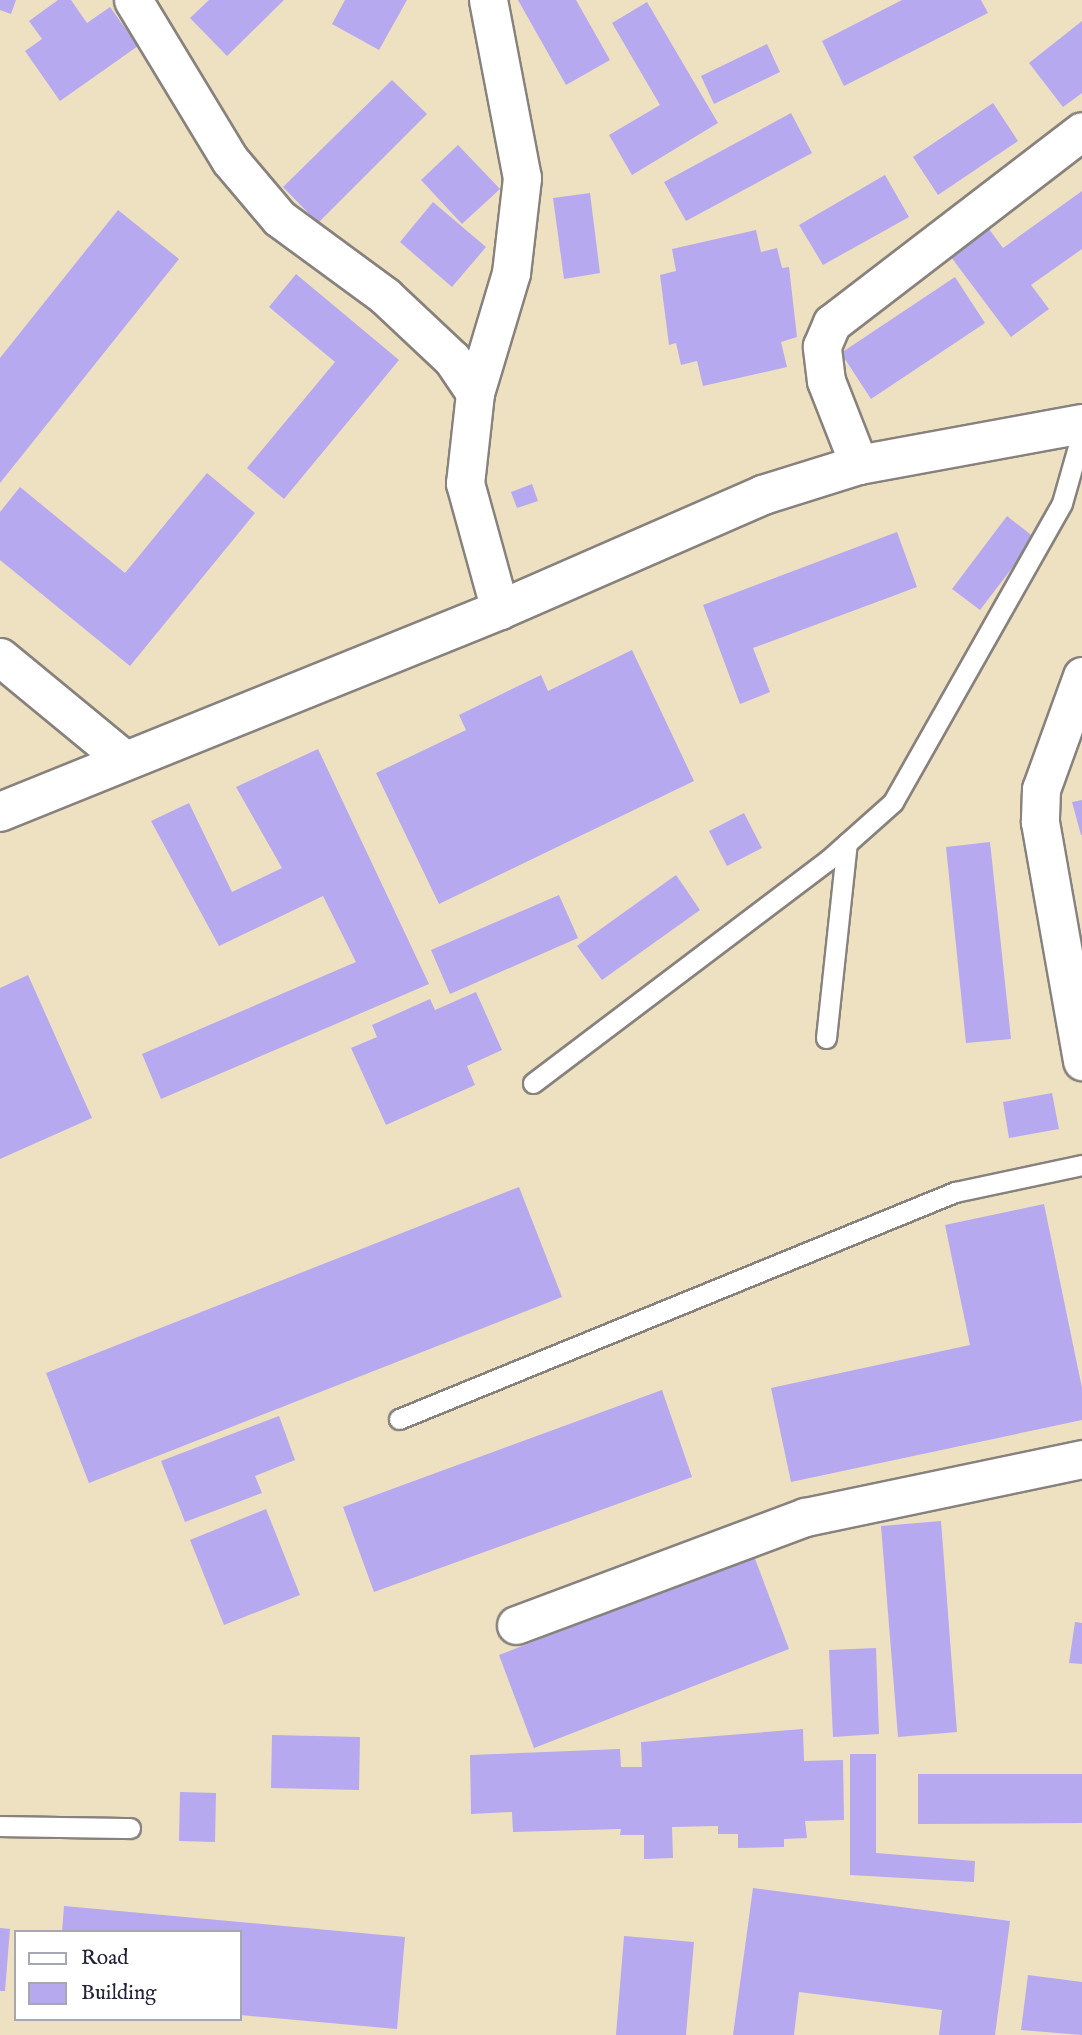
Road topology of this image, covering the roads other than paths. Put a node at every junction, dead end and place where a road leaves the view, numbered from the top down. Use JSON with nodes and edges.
{"nodes":[{"id":1,"x":133,"y":0,"type":"edge"},
{"id":2,"x":488,"y":0,"type":"edge"},
{"id":3,"x":1082,"y":131,"type":"edge"},
{"id":4,"x":475,"y":393,"type":"junction"},
{"id":5,"x":1082,"y":424,"type":"edge"},
{"id":6,"x":1082,"y":433,"type":"edge"},
{"id":7,"x":859,"y":465,"type":"junction"},
{"id":8,"x":500,"y":610,"type":"junction"},
{"id":9,"x":0,"y":657,"type":"edge"},
{"id":10,"x":1082,"y":676,"type":"edge"},
{"id":11,"x":125,"y":760,"type":"junction"},
{"id":12,"x":0,"y":812,"type":"edge"},
{"id":13,"x":847,"y":843,"type":"junction"},
{"id":14,"x":826,"y":1038,"type":"dead end"},
{"id":15,"x":1082,"y":1061,"type":"edge"},
{"id":16,"x":533,"y":1083,"type":"dead end"},
{"id":17,"x":1082,"y":1165,"type":"edge"},
{"id":18,"x":398,"y":1419,"type":"dead end"},
{"id":19,"x":1082,"y":1459,"type":"edge"},
{"id":20,"x":516,"y":1625,"type":"dead end"},
{"id":21,"x":0,"y":1826,"type":"edge"},
{"id":22,"x":131,"y":1828,"type":"dead end"}],
"edges":[{"from":1,"to":4,"type":"street"},
{"from":2,"to":4,"type":"street"},
{"from":3,"to":7,"type":"street"},
{"from":4,"to":8,"type":"street"},
{"from":5,"to":7,"type":"street"},
{"from":6,"to":13,"type":"lane"},
{"from":7,"to":8,"type":"street"},
{"from":8,"to":11,"type":"street"},
{"from":9,"to":11,"type":"street"},
{"from":10,"to":15,"type":"street"},
{"from":11,"to":12,"type":"street"},
{"from":13,"to":14,"type":"lane"},
{"from":13,"to":16,"type":"lane"},
{"from":17,"to":18,"type":"lane"},
{"from":19,"to":20,"type":"street"},
{"from":21,"to":22,"type":"lane"}]}
